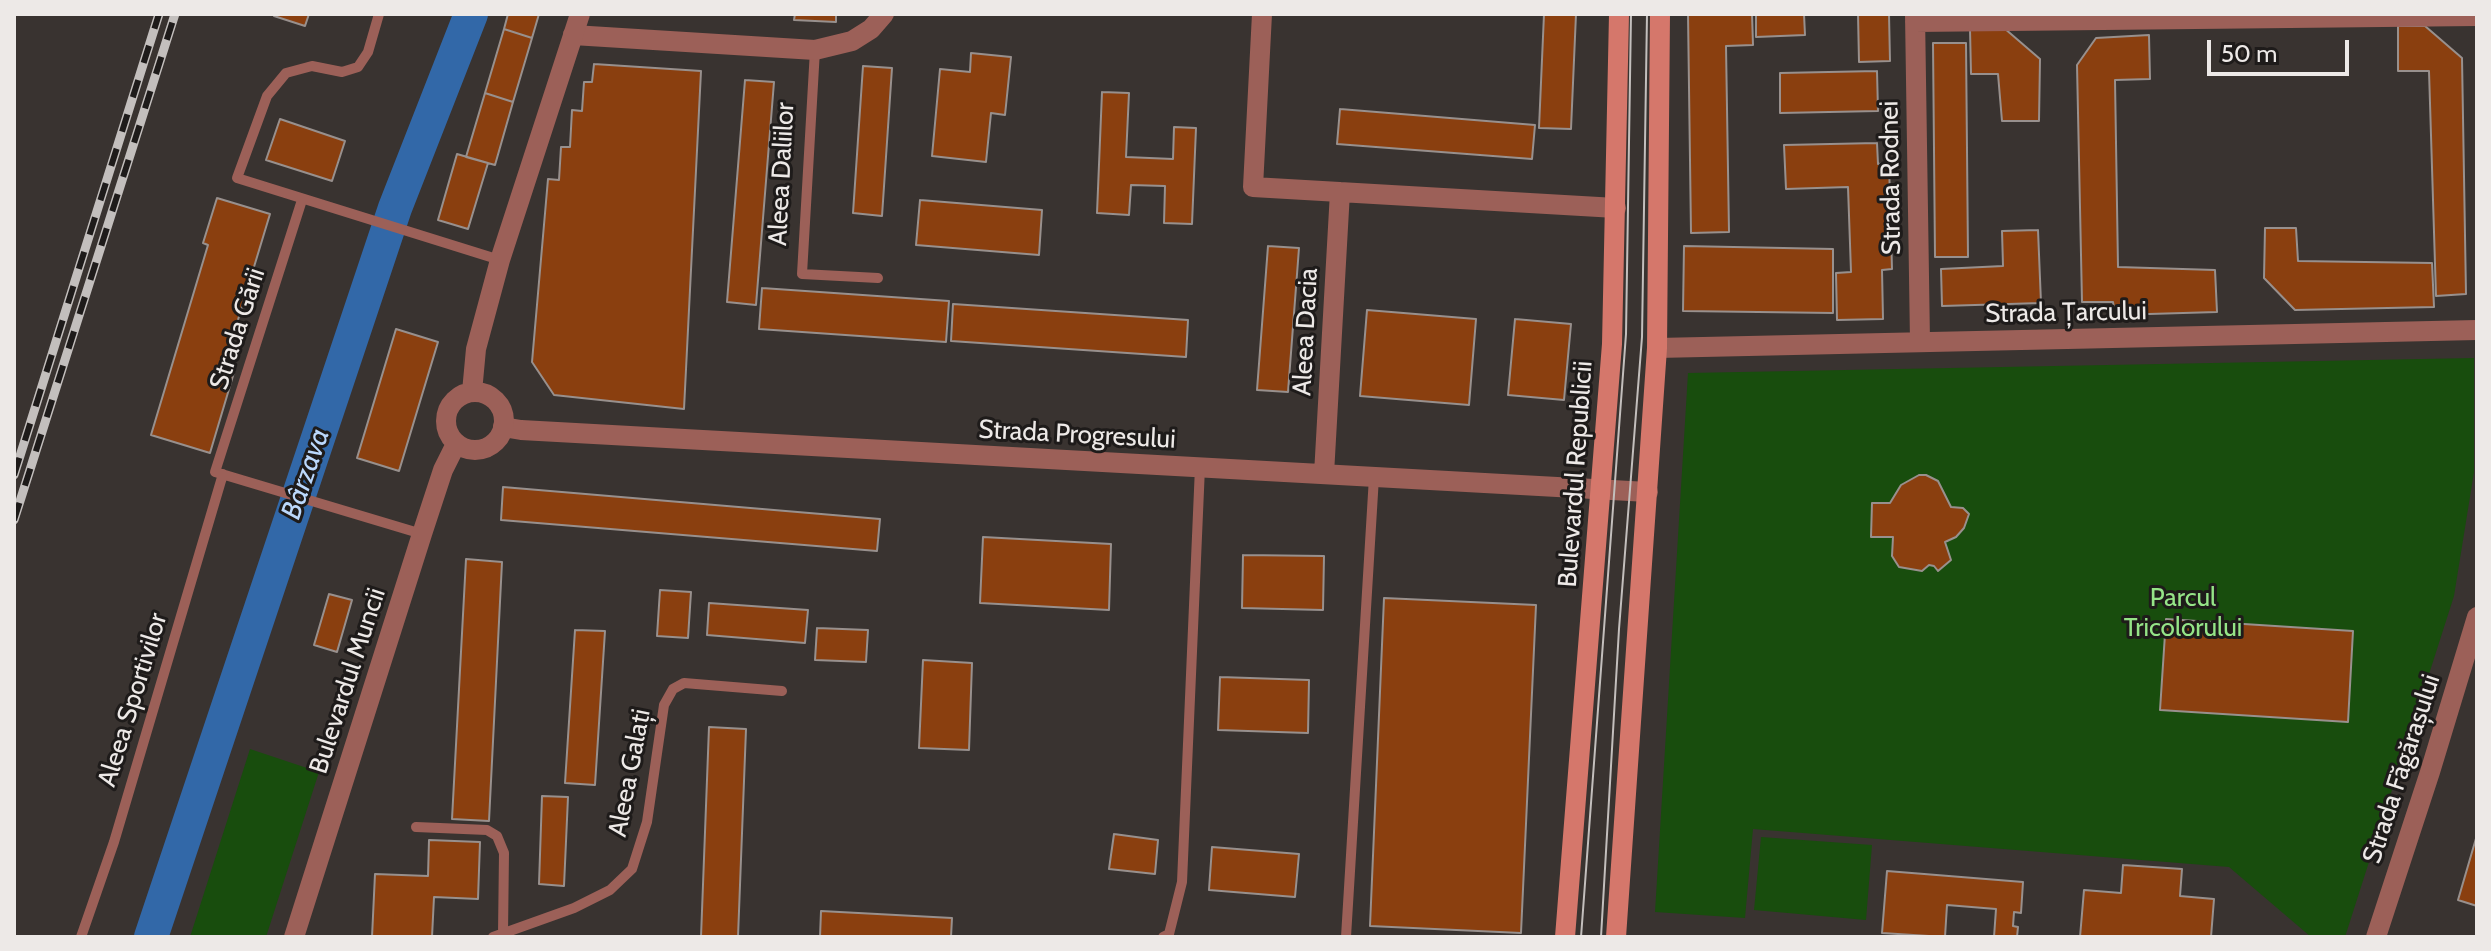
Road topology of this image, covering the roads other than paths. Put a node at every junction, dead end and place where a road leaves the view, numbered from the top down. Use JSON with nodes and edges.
{"nodes":[{"id":1,"x":379,"y":14,"type":"edge"},
{"id":2,"x":580,"y":14,"type":"edge"},
{"id":3,"x":884,"y":14,"type":"edge"},
{"id":4,"x":1262,"y":14,"type":"edge"},
{"id":5,"x":1619,"y":14,"type":"edge"},
{"id":6,"x":1660,"y":14,"type":"edge"},
{"id":7,"x":2259,"y":16,"type":"edge"},
{"id":8,"x":2477,"y":16,"type":"edge"},
{"id":9,"x":1915,"y":18,"type":"edge"},
{"id":10,"x":573,"y":35,"type":"junction"},
{"id":11,"x":815,"y":50,"type":"junction"},
{"id":12,"x":1340,"y":192,"type":"junction"},
{"id":13,"x":302,"y":200,"type":"junction"},
{"id":14,"x":1616,"y":208,"type":"junction"},
{"id":15,"x":500,"y":260,"type":"junction"},
{"id":16,"x":878,"y":278,"type":"dead end"},
{"id":17,"x":2477,"y":330,"type":"edge"},
{"id":18,"x":1920,"y":342,"type":"junction"},
{"id":19,"x":1657,"y":348,"type":"junction"},
{"id":20,"x":472,"y":392,"type":"junction"},
{"id":21,"x":503,"y":427,"type":"junction"},
{"id":22,"x":456,"y":444,"type":"junction"},
{"id":23,"x":1200,"y":467,"type":"junction"},
{"id":24,"x":219,"y":473,"type":"junction"},
{"id":25,"x":1324,"y":474,"type":"junction"},
{"id":26,"x":1374,"y":477,"type":"junction"},
{"id":27,"x":1601,"y":489,"type":"junction"},
{"id":28,"x":1648,"y":492,"type":"junction"},
{"id":29,"x":422,"y":534,"type":"junction"},
{"id":30,"x":2477,"y":617,"type":"edge"},
{"id":31,"x":782,"y":691,"type":"dead end"},
{"id":32,"x":416,"y":827,"type":"dead end"},
{"id":33,"x":498,"y":935,"type":"edge"},
{"id":34,"x":81,"y":937,"type":"edge"},
{"id":35,"x":294,"y":937,"type":"edge"},
{"id":36,"x":1163,"y":937,"type":"edge"},
{"id":37,"x":1346,"y":937,"type":"edge"},
{"id":38,"x":1565,"y":937,"type":"edge"},
{"id":39,"x":1616,"y":937,"type":"edge"},
{"id":40,"x":2376,"y":937,"type":"edge"}],
"edges":[{"from":1,"to":13,"type":"lane"},
{"from":2,"to":10,"type":"street"},
{"from":3,"to":11,"type":"street"},
{"from":4,"to":12,"type":"street"},
{"from":5,"to":14,"type":"main road","name":"Bulevardul Republicii"},
{"from":6,"to":19,"type":"main road"},
{"from":7,"to":8,"type":"street"},
{"from":7,"to":9,"type":"street"},
{"from":9,"to":18,"type":"street","name":"Strada Rodnei"},
{"from":10,"to":11,"type":"street"},
{"from":10,"to":15,"type":"street"},
{"from":11,"to":16,"type":"lane","name":"Aleea Daliilor"},
{"from":12,"to":14,"type":"street"},
{"from":12,"to":25,"type":"street","name":"Aleea Dacia"},
{"from":13,"to":15,"type":"lane"},
{"from":13,"to":24,"type":"lane","name":"Strada Gării"},
{"from":14,"to":27,"type":"main road","name":"Bulevardul Republicii"},
{"from":15,"to":20,"type":"street"},
{"from":17,"to":18,"type":"street","name":"Strada Țarcului"},
{"from":18,"to":19,"type":"street","name":"Strada Țarcului"},
{"from":19,"to":28,"type":"main road"},
{"from":20,"to":21,"type":"street"},
{"from":20,"to":22,"type":"street"},
{"from":21,"to":22,"type":"street"},
{"from":21,"to":23,"type":"street","name":"Strada Progresului"},
{"from":22,"to":29,"type":"street","name":"Bulevardul Muncii"},
{"from":23,"to":25,"type":"street","name":"Strada Progresului"},
{"from":23,"to":36,"type":"lane"},
{"from":24,"to":29,"type":"lane"},
{"from":24,"to":34,"type":"lane","name":"Aleea Sportivilor"},
{"from":25,"to":26,"type":"street","name":"Strada Progresului"},
{"from":26,"to":27,"type":"street","name":"Strada Progresului"},
{"from":26,"to":37,"type":"lane"},
{"from":27,"to":28,"type":"street","name":"Strada Progresului"},
{"from":27,"to":38,"type":"main road","name":"Bulevardul Republicii"},
{"from":28,"to":39,"type":"main road"},
{"from":29,"to":35,"type":"street","name":"Bulevardul Muncii"},
{"from":30,"to":40,"type":"street","name":"Strada Făgărașului"},
{"from":31,"to":33,"type":"lane","name":"Aleea Galați"},
{"from":32,"to":33,"type":"lane"}]}
